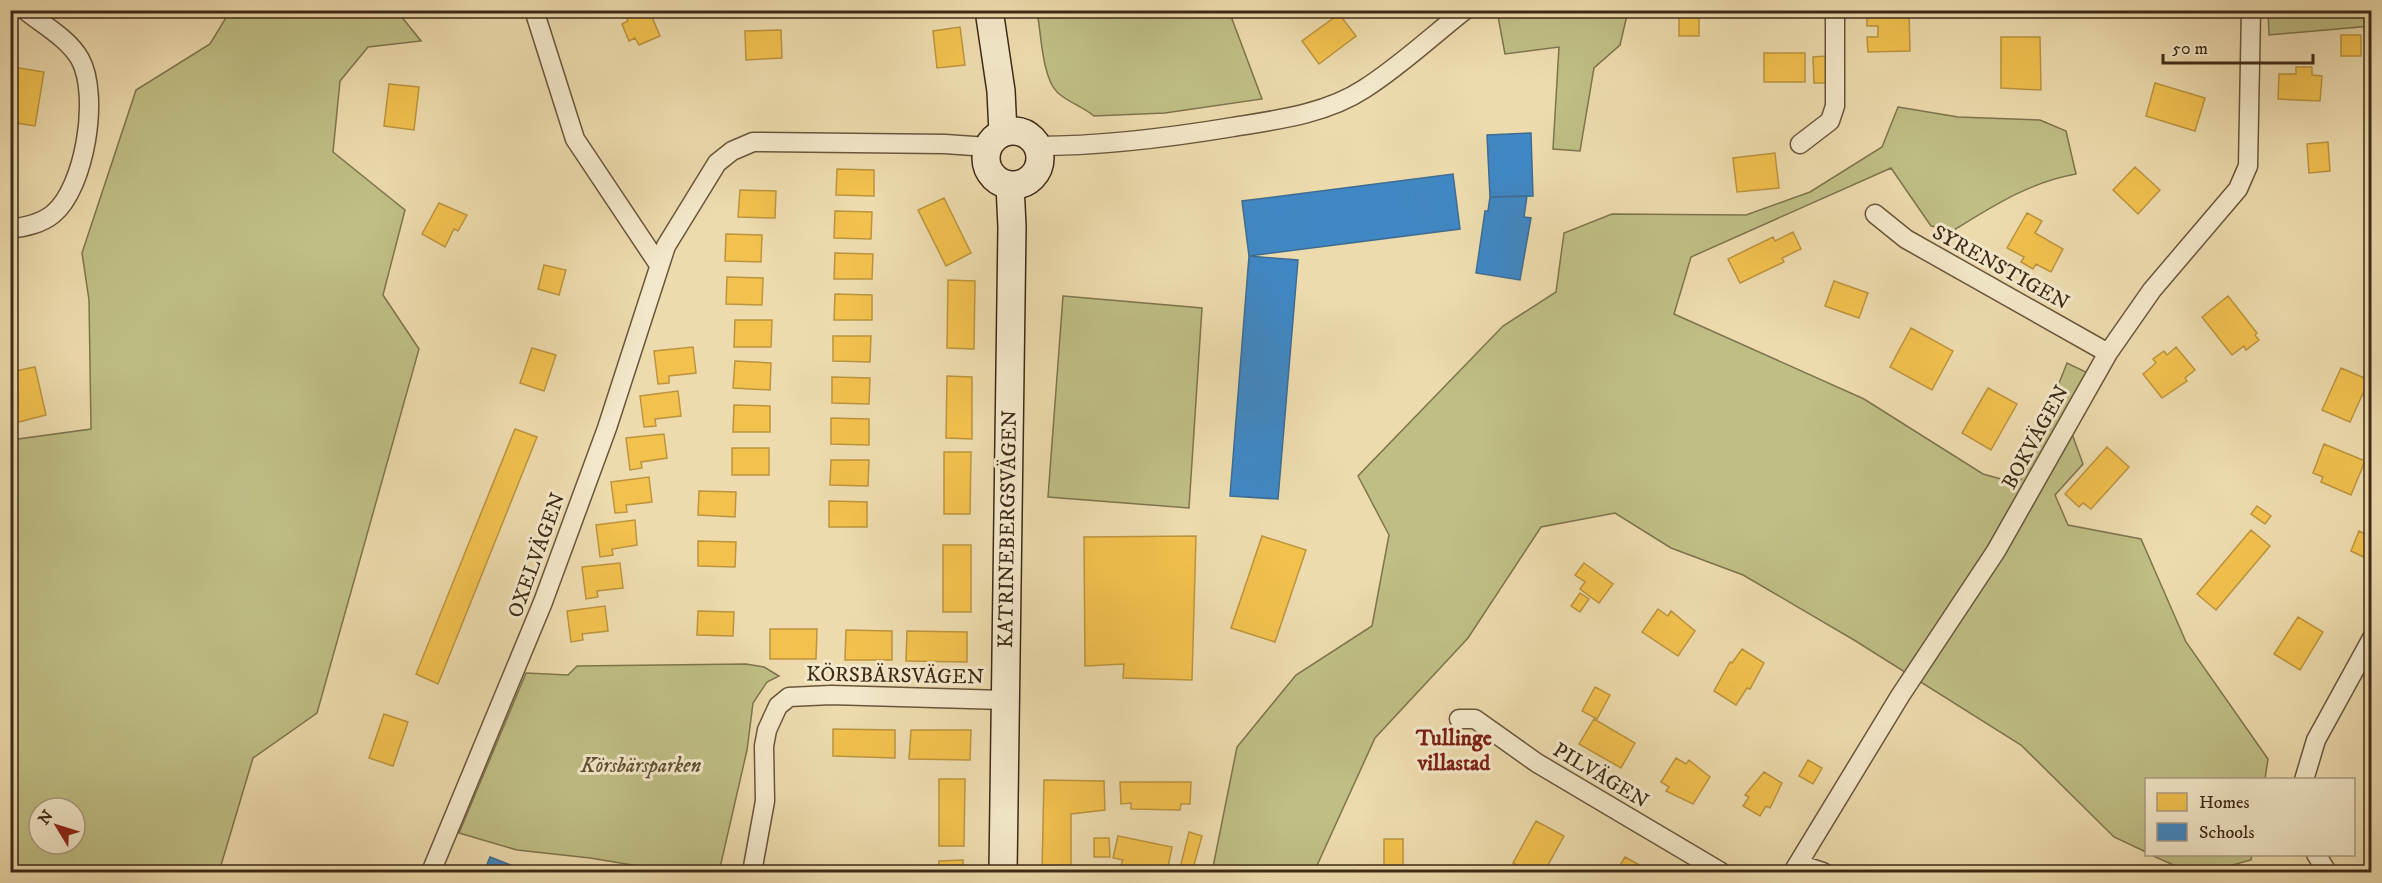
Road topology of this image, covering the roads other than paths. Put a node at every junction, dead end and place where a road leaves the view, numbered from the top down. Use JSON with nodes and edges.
{"nodes":[{"id":1,"x":25,"y":10,"type":"edge"},
{"id":2,"x":534,"y":10,"type":"edge"},
{"id":3,"x":989,"y":10,"type":"edge"},
{"id":4,"x":1465,"y":10,"type":"edge"},
{"id":5,"x":1835,"y":10,"type":"edge"},
{"id":6,"x":2251,"y":10,"type":"edge"},
{"id":7,"x":996,"y":140,"type":"junction"},
{"id":8,"x":1800,"y":144,"type":"dead end"},
{"id":9,"x":1037,"y":146,"type":"junction"},
{"id":10,"x":1010,"y":185,"type":"junction"},
{"id":11,"x":1875,"y":214,"type":"dead end"},
{"id":12,"x":10,"y":229,"type":"edge"},
{"id":13,"x":659,"y":265,"type":"junction"},
{"id":14,"x":2108,"y":353,"type":"junction"},
{"id":15,"x":2372,"y":638,"type":"edge"},
{"id":16,"x":1004,"y":699,"type":"junction"},
{"id":17,"x":1459,"y":719,"type":"dead end"},
{"id":18,"x":2305,"y":778,"type":"edge"},
{"id":19,"x":2317,"y":856,"type":"edge"},
{"id":20,"x":1796,"y":868,"type":"edge"},
{"id":21,"x":430,"y":873,"type":"edge"},
{"id":22,"x":752,"y":873,"type":"edge"},
{"id":23,"x":1003,"y":873,"type":"edge"},
{"id":24,"x":1720,"y":873,"type":"edge"},
{"id":25,"x":1823,"y":873,"type":"edge"},
{"id":26,"x":2327,"y":873,"type":"edge"}],
"edges":[{"from":1,"to":12,"type":"street"},
{"from":2,"to":13,"type":"street"},
{"from":3,"to":7,"type":"street"},
{"from":4,"to":9,"type":"street"},
{"from":5,"to":8,"type":"street"},
{"from":6,"to":14,"type":"street","name":"BOKVÄGEN"},
{"from":7,"to":9,"type":"street"},
{"from":7,"to":10,"type":"street"},
{"from":7,"to":13,"type":"street","name":"OXELVÄGEN"},
{"from":9,"to":10,"type":"street"},
{"from":10,"to":16,"type":"street","name":"KATRINEBERGSVÄGEN"},
{"from":11,"to":14,"type":"street","name":"SYRENSTIGEN"},
{"from":13,"to":21,"type":"street","name":"OXELVÄGEN"},
{"from":14,"to":20,"type":"street","name":"BOKVÄGEN"},
{"from":15,"to":18,"type":"street"},
{"from":16,"to":22,"type":"street","name":"KÖRSBÄRSVÄGEN"},
{"from":16,"to":23,"type":"street","name":"KATRINEBERGSVÄGEN"},
{"from":17,"to":24,"type":"street","name":"PILVÄGEN"},
{"from":19,"to":26,"type":"street"},
{"from":20,"to":25,"type":"street"}]}
